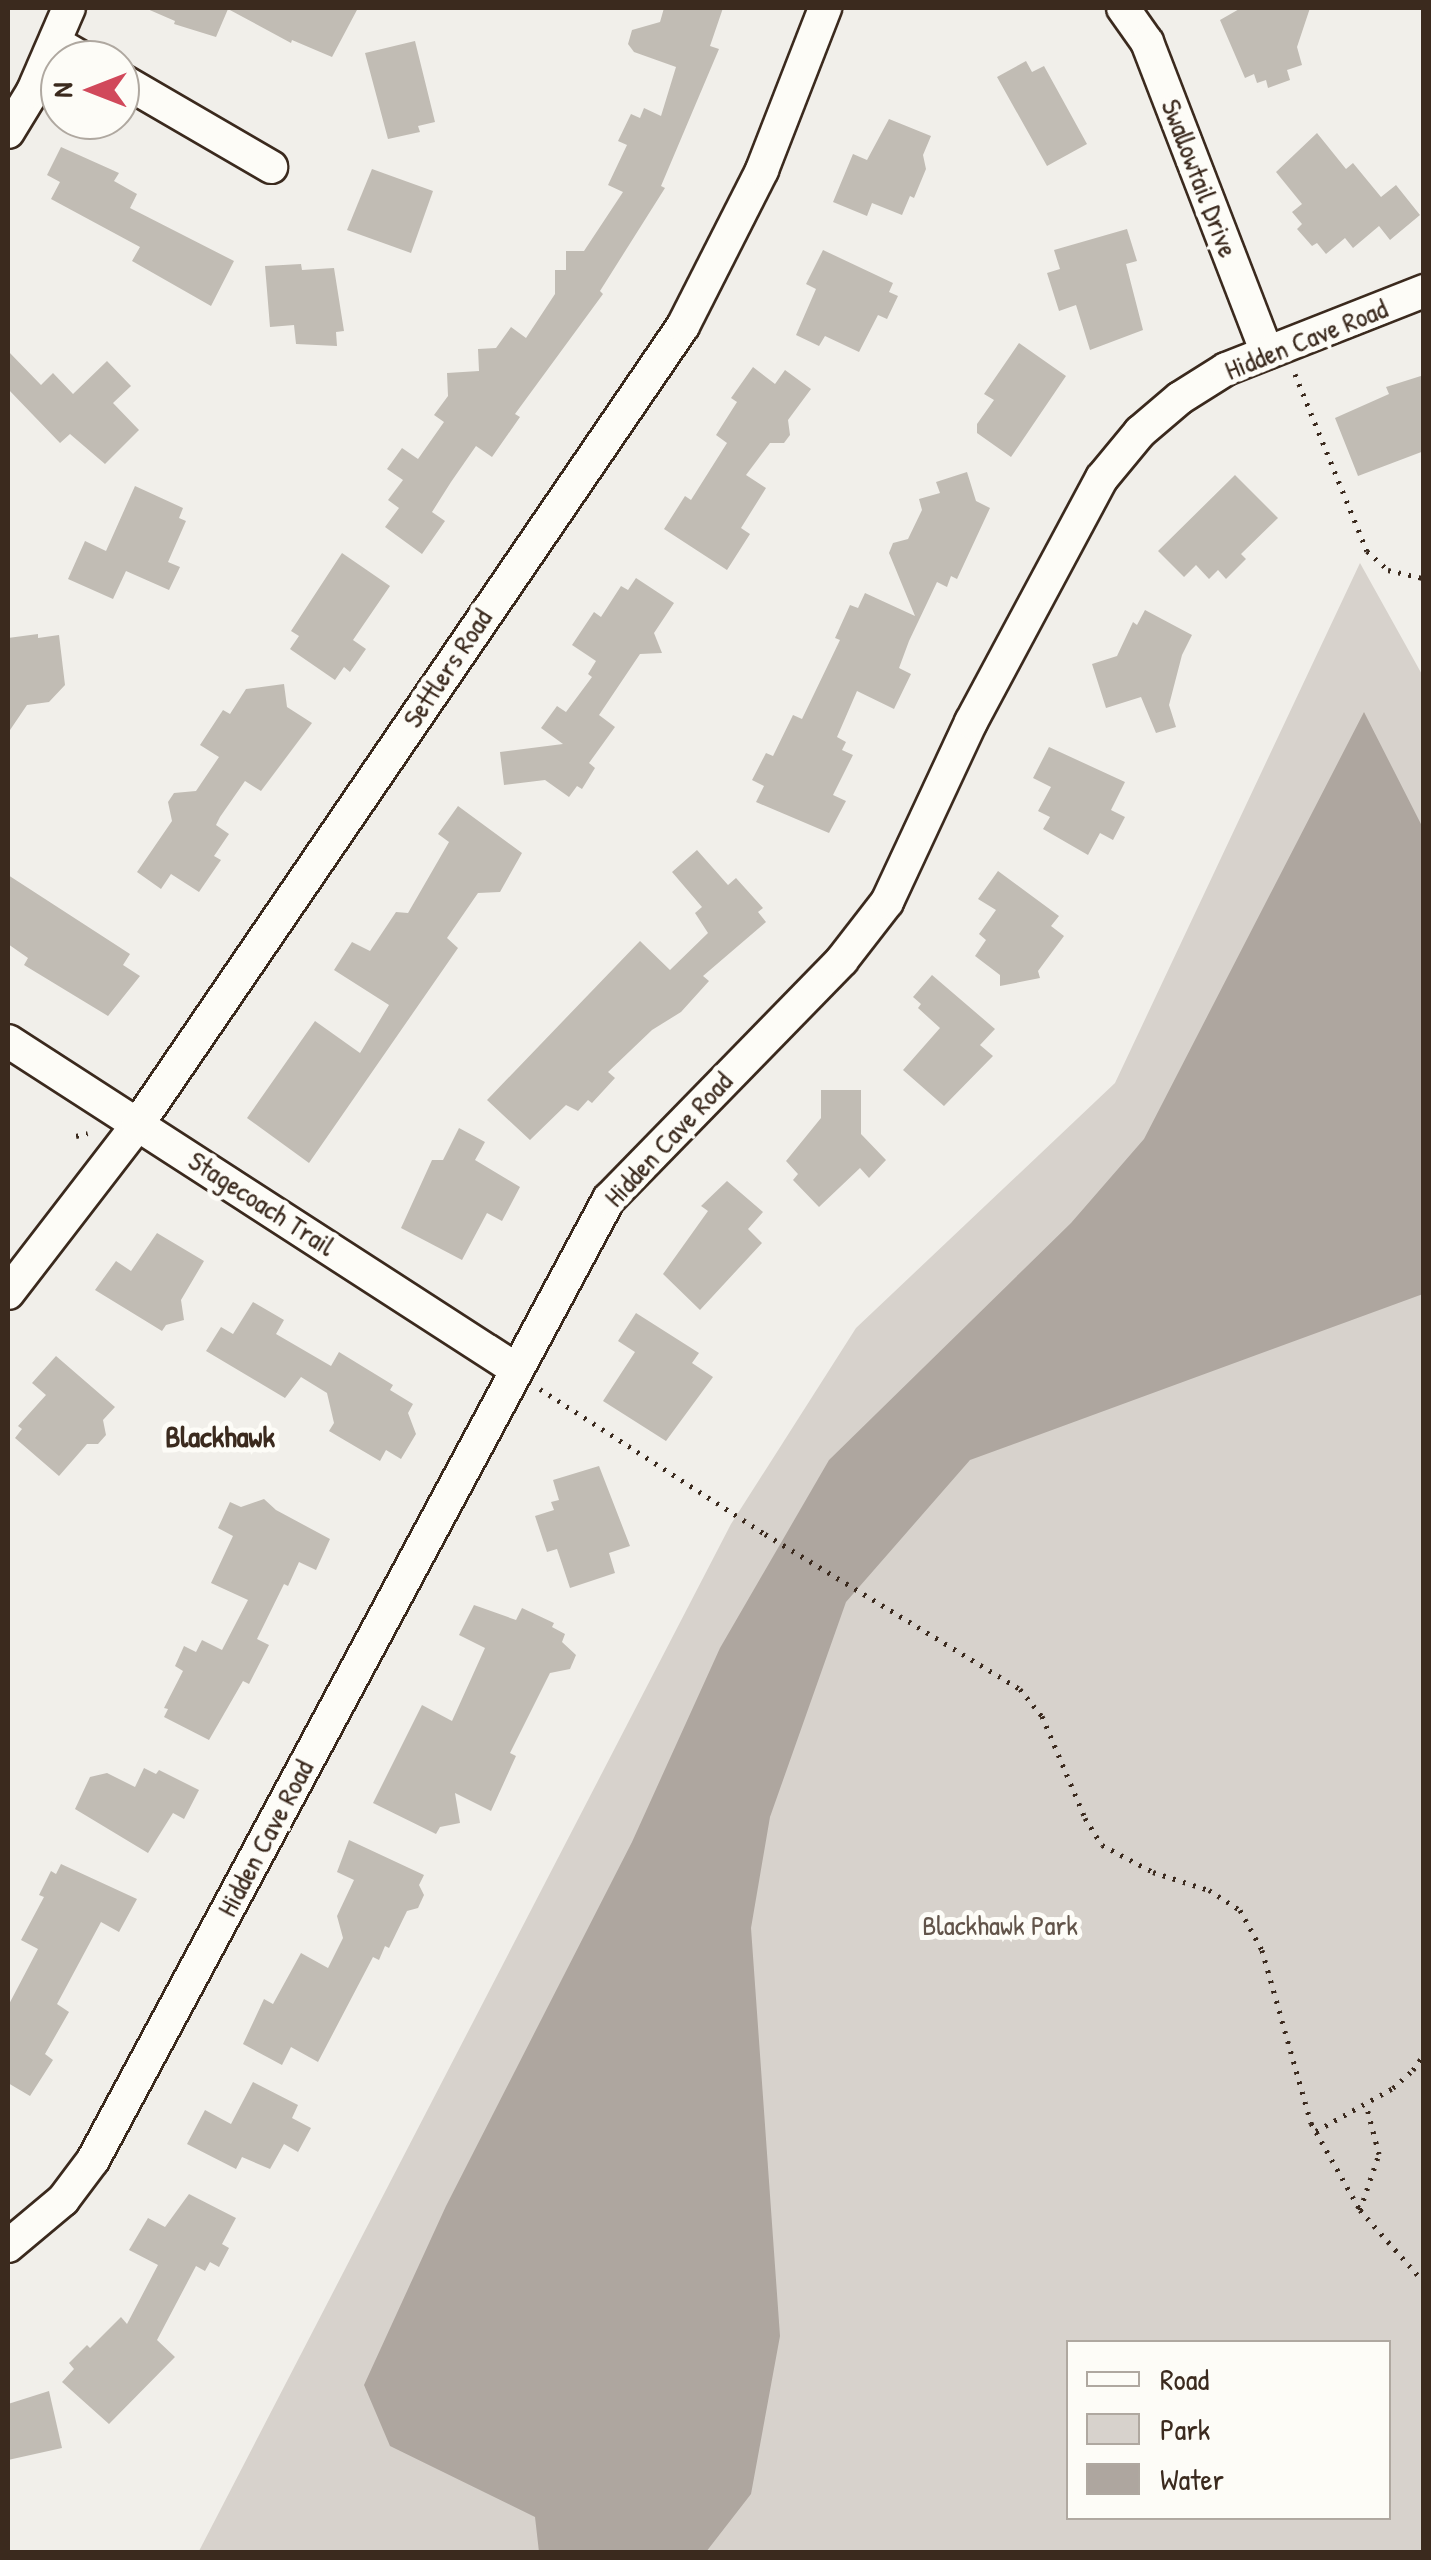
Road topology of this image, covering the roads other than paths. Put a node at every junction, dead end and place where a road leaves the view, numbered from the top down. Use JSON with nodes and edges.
{"nodes":[{"id":1,"x":69,"y":8,"type":"edge"},
{"id":2,"x":825,"y":8,"type":"edge"},
{"id":3,"x":1124,"y":8,"type":"edge"},
{"id":4,"x":57,"y":40,"type":"edge"},
{"id":5,"x":40,"y":73,"type":"edge"},
{"id":6,"x":140,"y":91,"type":"edge"},
{"id":7,"x":8,"y":132,"type":"edge"},
{"id":8,"x":271,"y":166,"type":"dead end"},
{"id":9,"x":1424,"y":291,"type":"edge"},
{"id":10,"x":1276,"y":350,"type":"junction"},
{"id":11,"x":8,"y":1041,"type":"edge"},
{"id":12,"x":138,"y":1124,"type":"junction"},
{"id":13,"x":8,"y":1293,"type":"edge"},
{"id":14,"x":514,"y":1368,"type":"junction"},
{"id":15,"x":8,"y":2246,"type":"edge"}],
"edges":[{"from":1,"to":4,"type":"street"},
{"from":2,"to":12,"type":"street","name":"Settlers Road"},
{"from":3,"to":10,"type":"street","name":"Swallowtail Drive"},
{"from":5,"to":7,"type":"street"},
{"from":6,"to":8,"type":"street"},
{"from":9,"to":10,"type":"street","name":"Hidden Cave Road"},
{"from":10,"to":14,"type":"street","name":"Hidden Cave Road"},
{"from":11,"to":12,"type":"street","name":"Stagecoach Trail"},
{"from":12,"to":13,"type":"street","name":"Settlers Road"},
{"from":12,"to":14,"type":"street","name":"Stagecoach Trail"},
{"from":14,"to":15,"type":"street","name":"Hidden Cave Road"}]}
